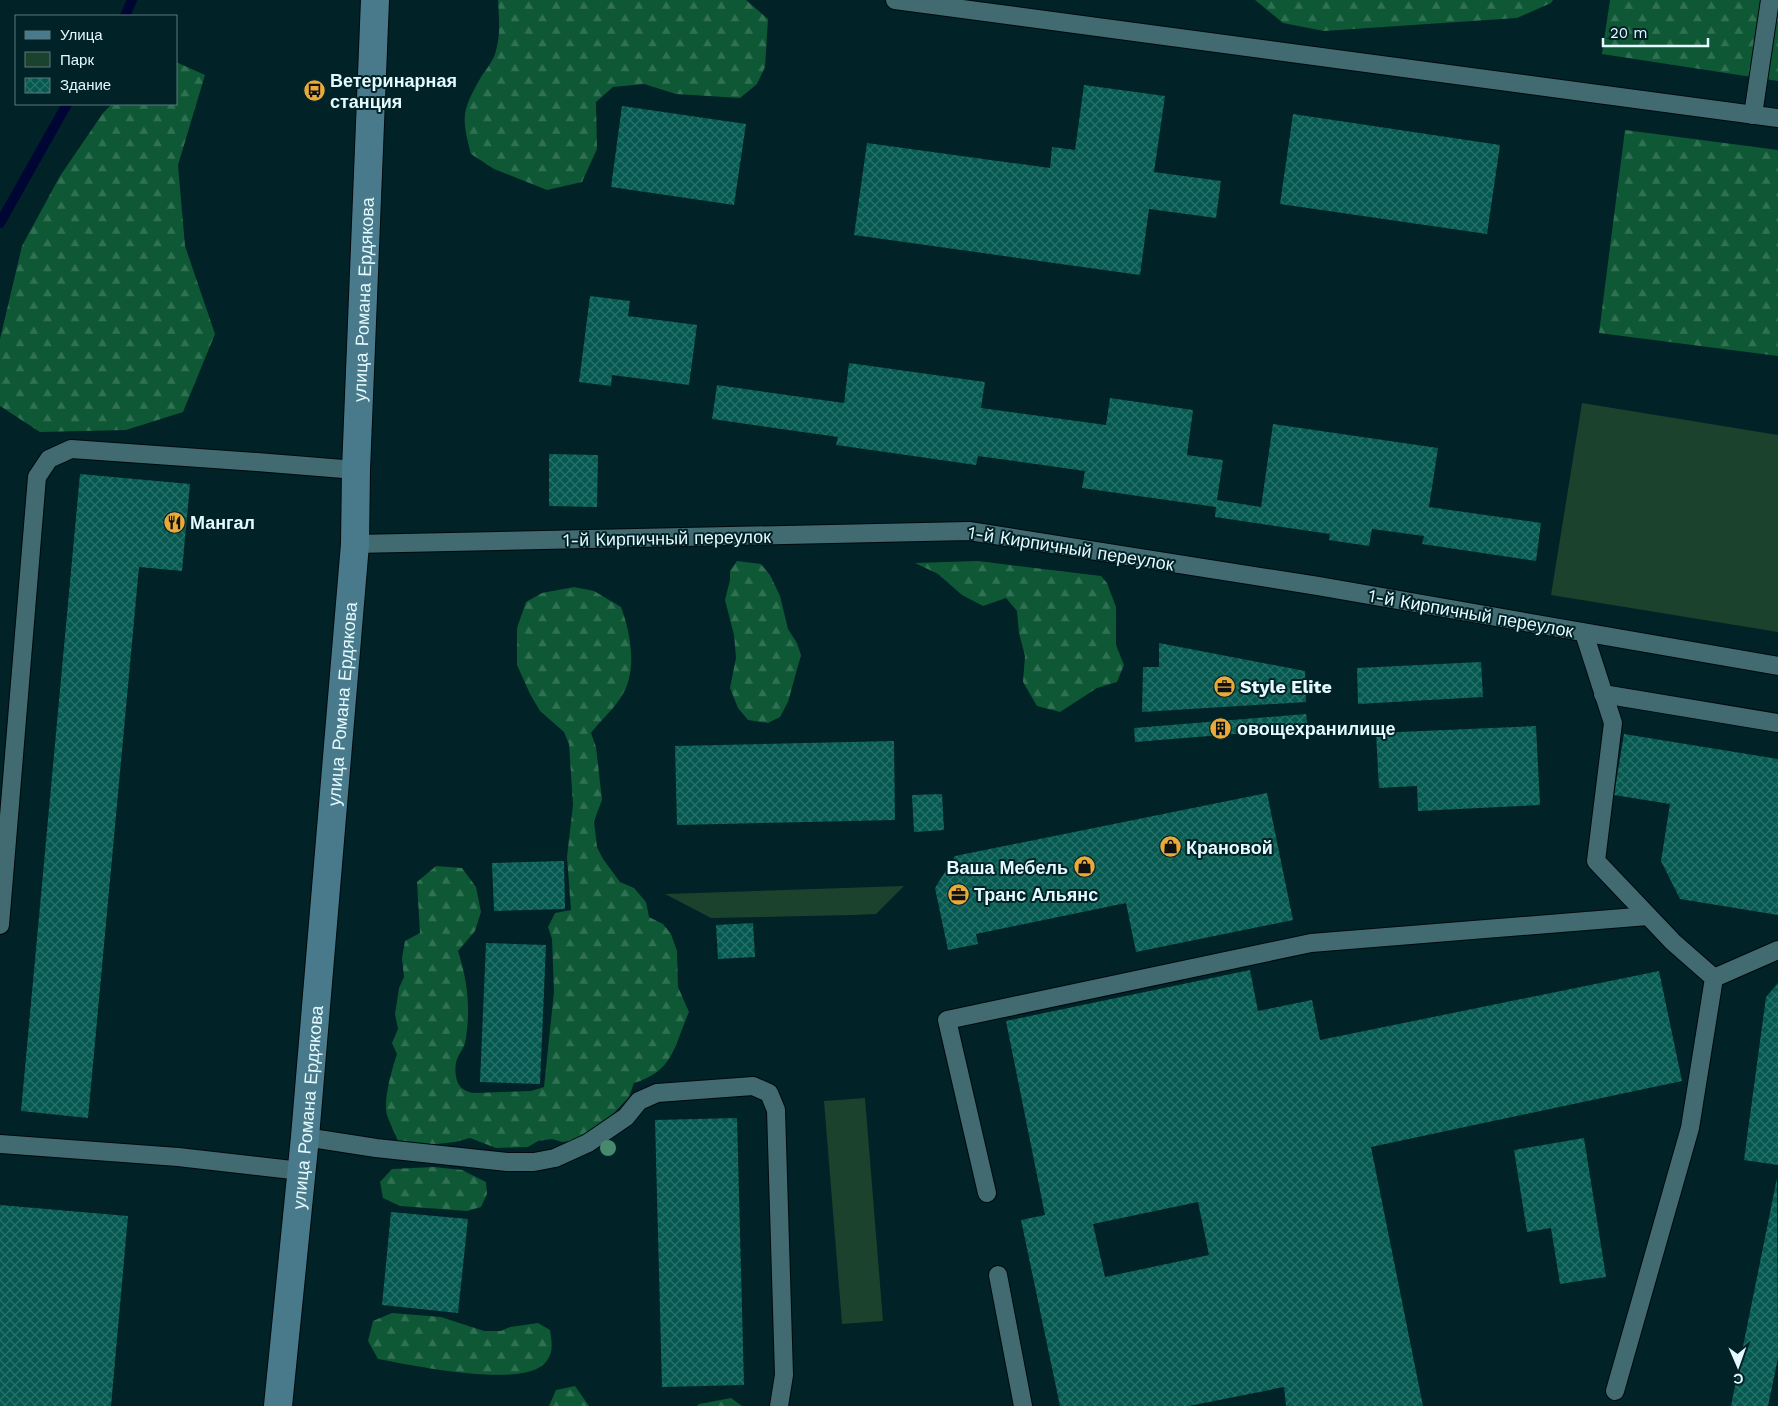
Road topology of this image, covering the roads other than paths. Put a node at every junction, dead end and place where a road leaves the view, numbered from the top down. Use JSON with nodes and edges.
{"nodes":[{"id":1,"x":375,"y":0,"type":"edge"},
{"id":2,"x":895,"y":0,"type":"edge"},
{"id":3,"x":1770,"y":0,"type":"edge"},
{"id":4,"x":1754,"y":115,"type":"junction"},
{"id":5,"x":1778,"y":118,"type":"edge"},
{"id":6,"x":356,"y":470,"type":"junction"},
{"id":7,"x":356,"y":544,"type":"junction"},
{"id":8,"x":1584,"y":633,"type":"junction"},
{"id":9,"x":1778,"y":666,"type":"edge"},
{"id":10,"x":1603,"y":694,"type":"junction"},
{"id":11,"x":1778,"y":723,"type":"edge"},
{"id":12,"x":1648,"y":916,"type":"junction"},
{"id":13,"x":0,"y":925,"type":"edge"},
{"id":14,"x":1778,"y":950,"type":"edge"},
{"id":15,"x":1714,"y":978,"type":"junction"},
{"id":16,"x":305,"y":1137,"type":"junction"},
{"id":17,"x":0,"y":1144,"type":"edge"},
{"id":18,"x":301,"y":1171,"type":"junction"},
{"id":19,"x":988,"y":1193,"type":"dead end"},
{"id":20,"x":998,"y":1276,"type":"dead end"},
{"id":21,"x":1615,"y":1390,"type":"dead end"},
{"id":22,"x":278,"y":1406,"type":"edge"},
{"id":23,"x":779,"y":1406,"type":"edge"},
{"id":24,"x":1023,"y":1406,"type":"edge"}],
"edges":[{"from":1,"to":6,"type":"street","name":"улица Романа Ердякова"},
{"from":2,"to":4,"type":"lane"},
{"from":3,"to":4,"type":"lane"},
{"from":4,"to":5,"type":"lane"},
{"from":6,"to":7,"type":"street","name":"улица Романа Ердякова"},
{"from":6,"to":13,"type":"lane"},
{"from":7,"to":8,"type":"lane","name":"1-й Кирпичный переулок"},
{"from":7,"to":16,"type":"street","name":"улица Романа Ердякова"},
{"from":8,"to":9,"type":"lane","name":"1-й Кирпичный переулок"},
{"from":8,"to":10,"type":"lane"},
{"from":10,"to":11,"type":"lane"},
{"from":10,"to":12,"type":"lane"},
{"from":12,"to":15,"type":"lane"},
{"from":12,"to":19,"type":"lane"},
{"from":14,"to":15,"type":"lane"},
{"from":15,"to":21,"type":"lane"},
{"from":16,"to":18,"type":"street","name":"улица Романа Ердякова"},
{"from":16,"to":23,"type":"lane"},
{"from":17,"to":18,"type":"lane"},
{"from":18,"to":22,"type":"street","name":"улица Романа Ердякова"},
{"from":20,"to":24,"type":"lane"}]}
